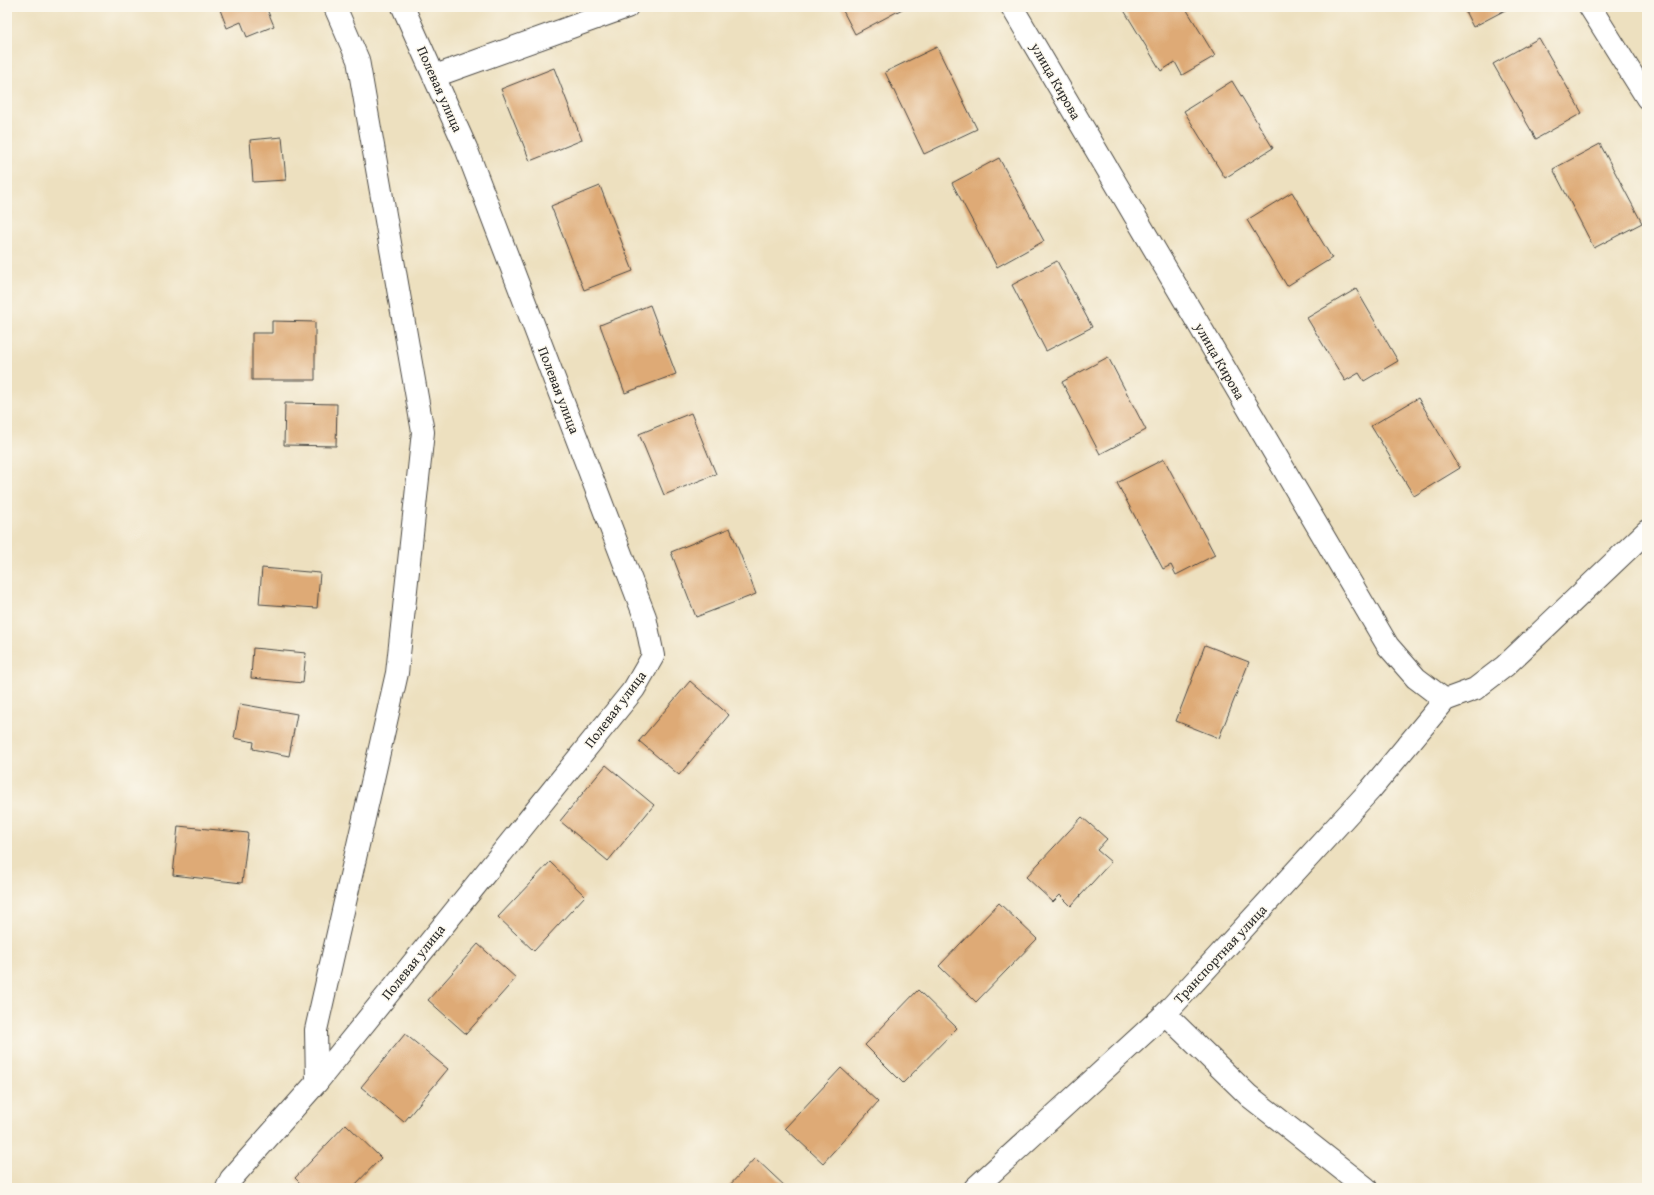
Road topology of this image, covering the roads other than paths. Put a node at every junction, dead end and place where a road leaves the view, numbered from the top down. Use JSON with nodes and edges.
{"nodes":[{"id":1,"x":334,"y":7,"type":"edge"},
{"id":2,"x":403,"y":7,"type":"edge"},
{"id":3,"x":627,"y":7,"type":"edge"},
{"id":4,"x":1012,"y":7,"type":"edge"},
{"id":5,"x":1590,"y":7,"type":"edge"},
{"id":6,"x":435,"y":76,"type":"junction"},
{"id":7,"x":1647,"y":98,"type":"edge"},
{"id":8,"x":1647,"y":531,"type":"edge"},
{"id":9,"x":1445,"y":700,"type":"junction"},
{"id":10,"x":1164,"y":1014,"type":"junction"},
{"id":11,"x":317,"y":1082,"type":"junction"},
{"id":12,"x":226,"y":1188,"type":"edge"},
{"id":13,"x":975,"y":1188,"type":"edge"},
{"id":14,"x":1366,"y":1188,"type":"edge"}],
"edges":[{"from":1,"to":11,"type":"street"},
{"from":2,"to":6,"type":"street","name":"Полевая улица"},
{"from":3,"to":6,"type":"street"},
{"from":4,"to":9,"type":"street","name":"улица Кирова"},
{"from":5,"to":7,"type":"street"},
{"from":6,"to":11,"type":"street","name":"Полевая улица"},
{"from":8,"to":9,"type":"street"},
{"from":9,"to":10,"type":"street","name":"Транспортная улица"},
{"from":10,"to":13,"type":"street","name":"Транспортная улица"},
{"from":10,"to":14,"type":"street"},
{"from":11,"to":12,"type":"street","name":"Полевая улица"}]}
